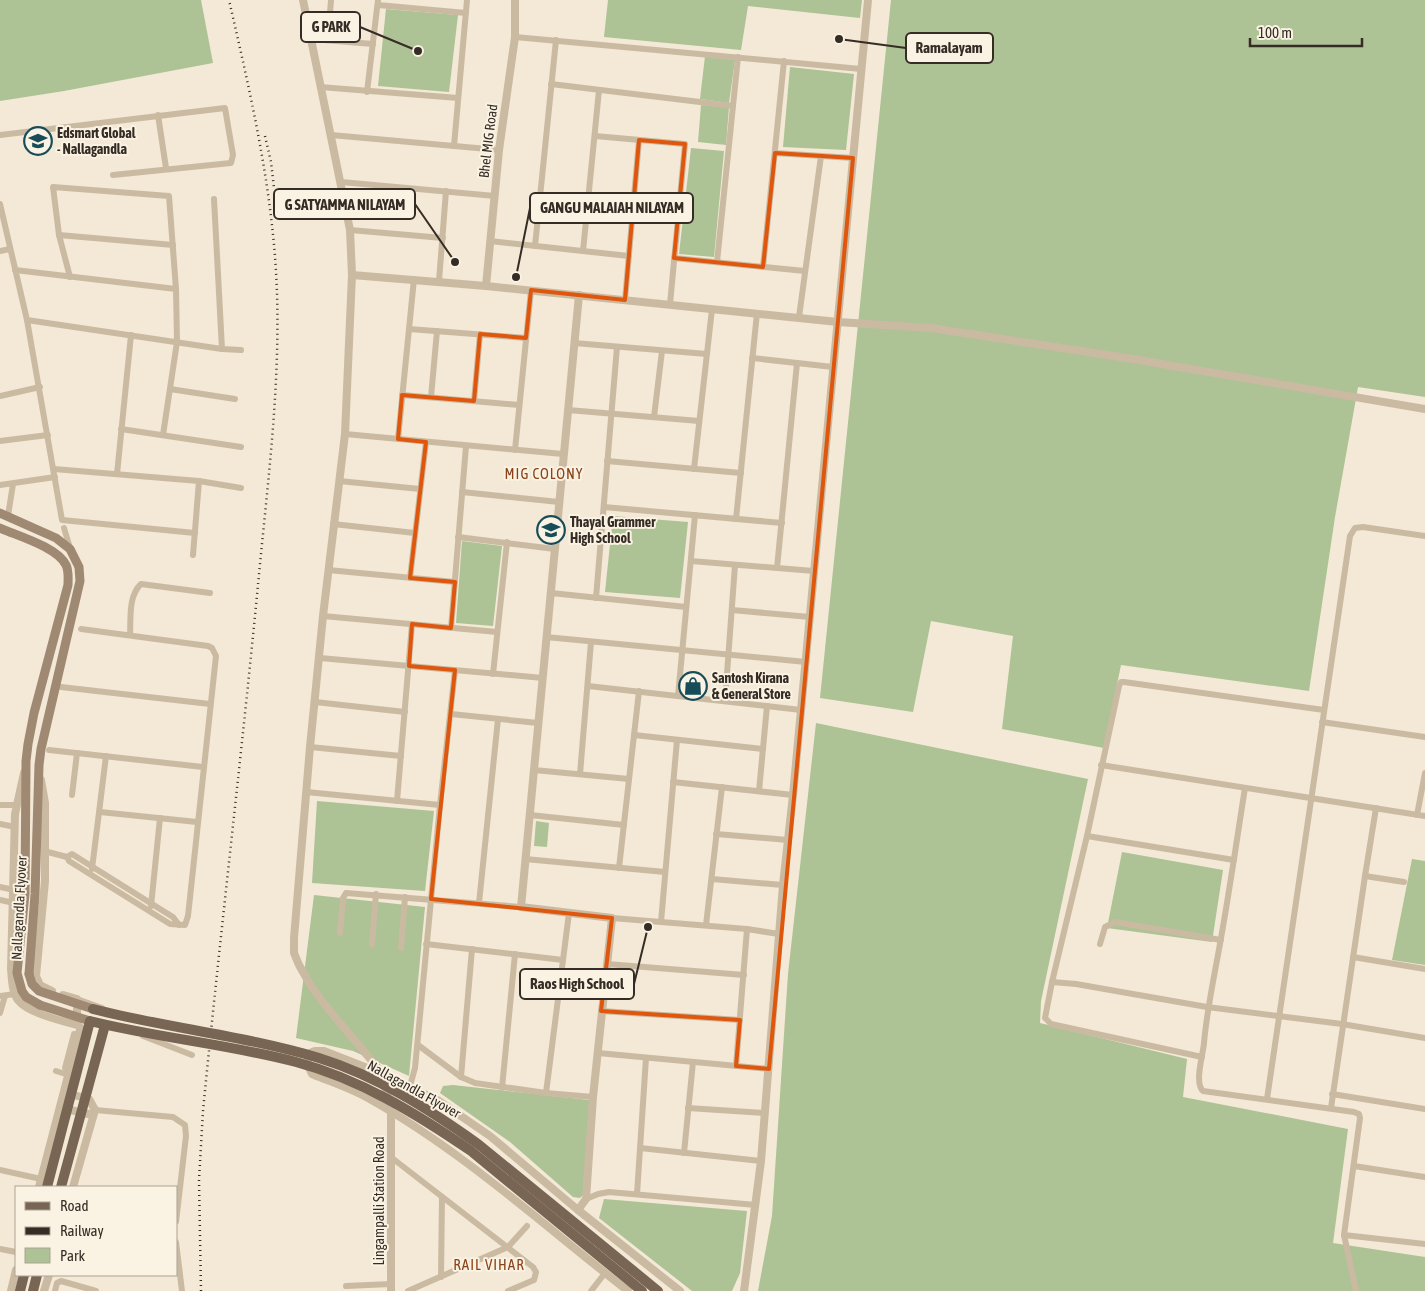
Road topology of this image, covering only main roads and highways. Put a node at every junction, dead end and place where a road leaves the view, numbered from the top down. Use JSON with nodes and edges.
{"nodes":[{"id":1,"x":4,"y":514,"type":"edge"},
{"id":2,"x":0,"y":528,"type":"edge"},
{"id":3,"x":52,"y":645,"type":"junction"},
{"id":4,"x":64,"y":648,"type":"junction"},
{"id":5,"x":93,"y":1009,"type":"junction"},
{"id":6,"x":108,"y":1013,"type":"junction"},
{"id":7,"x":90,"y":1021,"type":"junction"},
{"id":8,"x":105,"y":1025,"type":"junction"},
{"id":9,"x":44,"y":1183,"type":"edge"},
{"id":10,"x":61,"y":1186,"type":"edge"},
{"id":11,"x":24,"y":1276,"type":"edge"},
{"id":12,"x":37,"y":1276,"type":"edge"},
{"id":13,"x":20,"y":1291,"type":"edge"},
{"id":14,"x":33,"y":1291,"type":"edge"},
{"id":15,"x":642,"y":1291,"type":"edge"},
{"id":16,"x":658,"y":1291,"type":"edge"}],
"edges":[{"from":1,"to":4,"type":"main road","name":"Nallagandla Flyover"},
{"from":2,"to":3,"type":"main road","name":"Nallagandla Flyover"},
{"from":3,"to":4,"type":"main road"},
{"from":3,"to":7,"type":"main road","name":"Nallagandla Flyover","bridge":true},
{"from":4,"to":5,"type":"main road","name":"Nallagandla Flyover","bridge":true},
{"from":5,"to":6,"type":"main road","name":"Nallagandla Flyover","bridge":true},
{"from":5,"to":7,"type":"main road","bridge":true},
{"from":6,"to":8,"type":"main road","bridge":true},
{"from":6,"to":16,"type":"main road","name":"Nallagandla Flyover","bridge":true},
{"from":7,"to":8,"type":"main road","name":"Nallagandla Flyover","bridge":true},
{"from":7,"to":9,"type":"main road","bridge":true},
{"from":8,"to":10,"type":"main road","bridge":true},
{"from":8,"to":15,"type":"main road","name":"Nallagandla Flyover","bridge":true},
{"from":11,"to":13,"type":"main road"},
{"from":12,"to":14,"type":"main road"}]}
